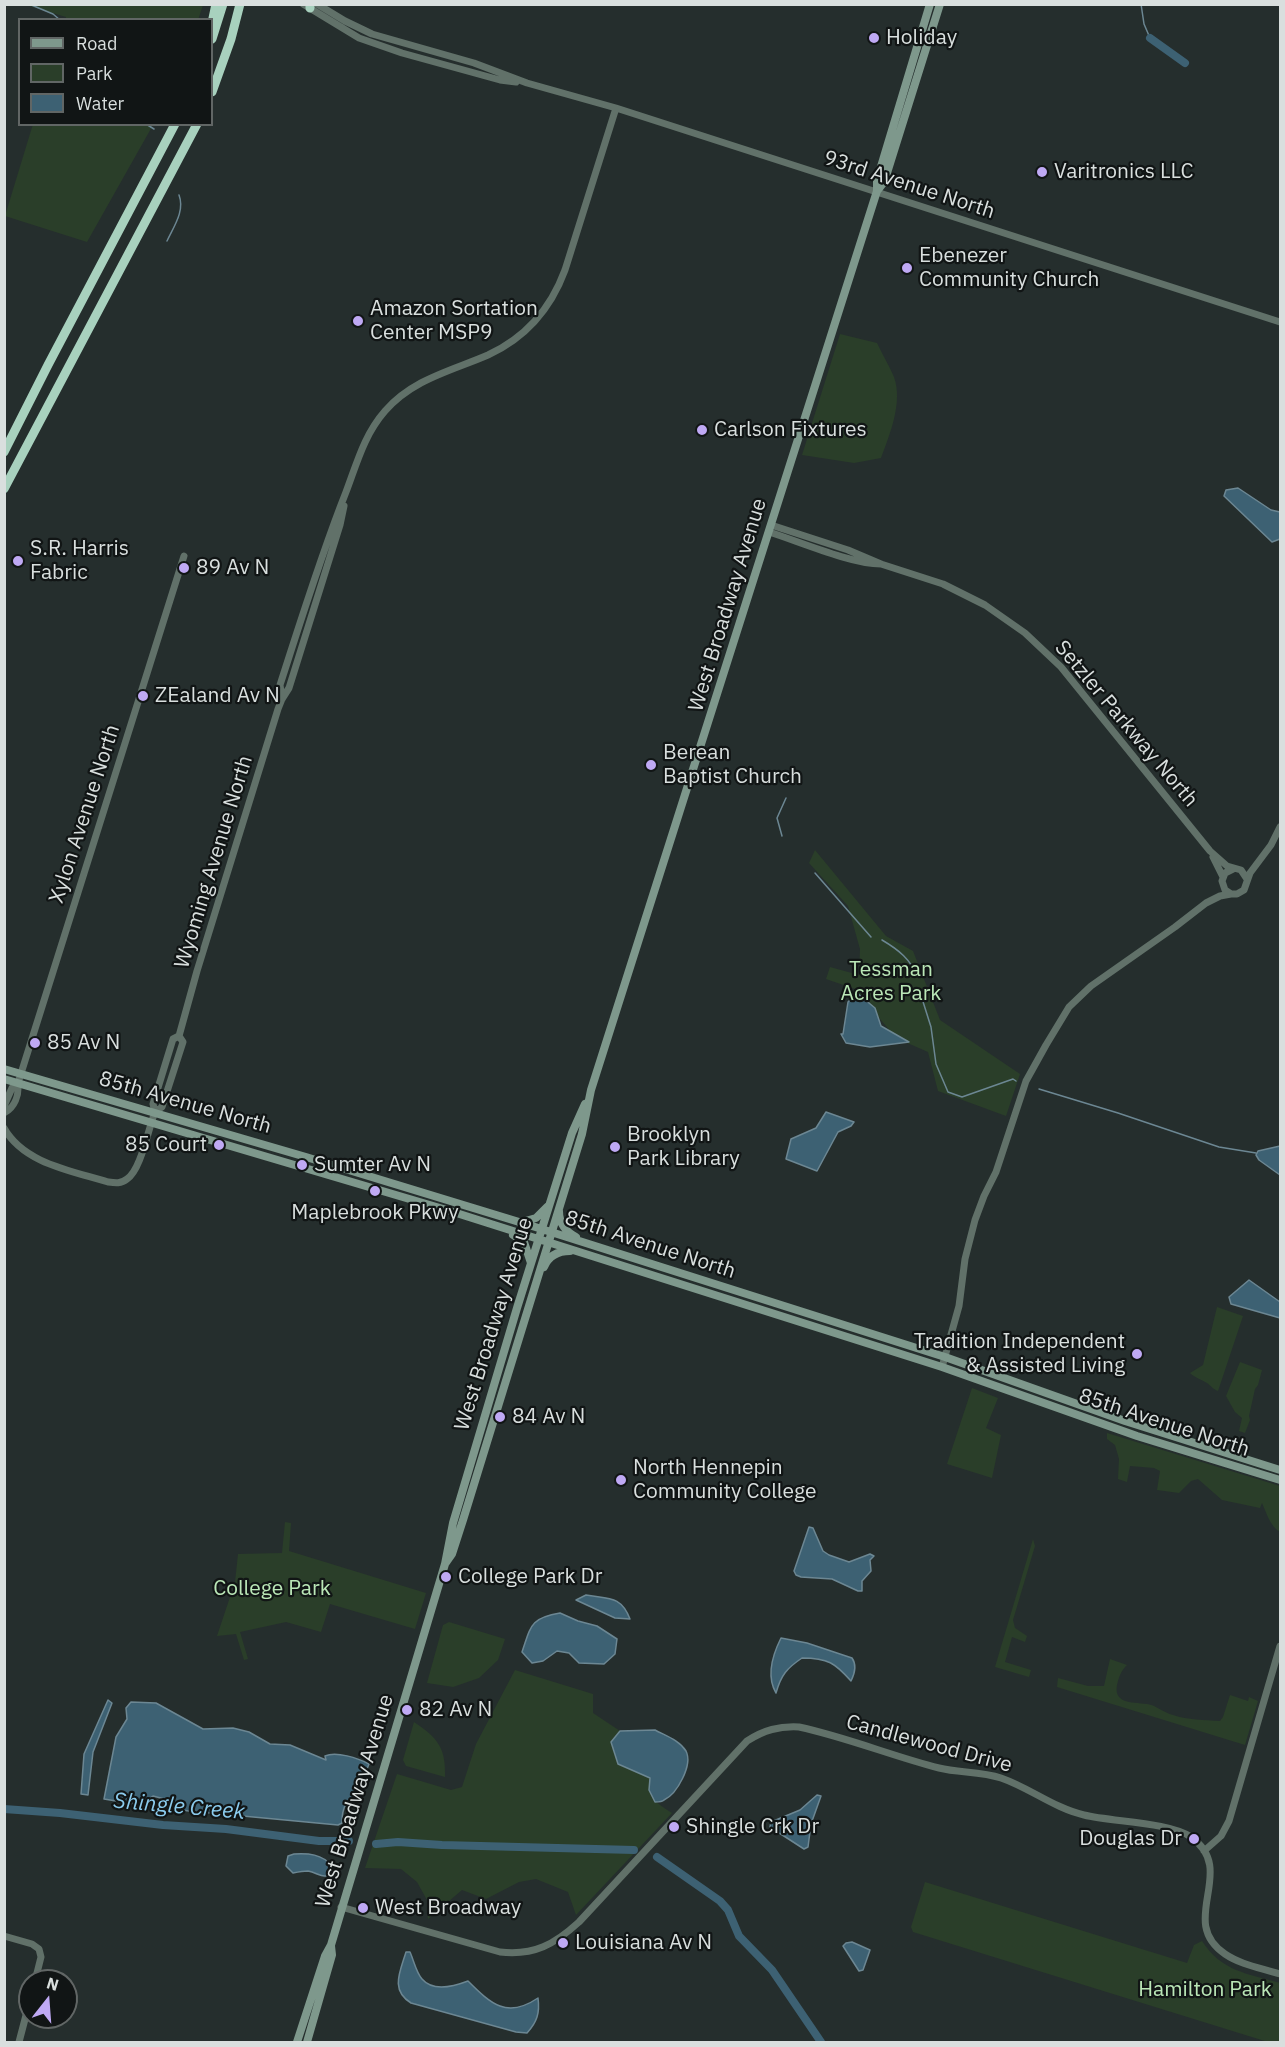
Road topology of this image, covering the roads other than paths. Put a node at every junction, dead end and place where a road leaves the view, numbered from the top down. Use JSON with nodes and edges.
{"nodes":[{"id":1,"x":223,"y":4,"type":"edge"},
{"id":2,"x":240,"y":4,"type":"edge"},
{"id":3,"x":930,"y":4,"type":"edge"},
{"id":4,"x":940,"y":4,"type":"edge"},
{"id":5,"x":310,"y":5,"type":"edge"},
{"id":6,"x":213,"y":36,"type":"edge"},
{"id":7,"x":213,"y":89,"type":"edge"},
{"id":8,"x":616,"y":108,"type":"junction"},
{"id":9,"x":174,"y":126,"type":"edge"},
{"id":10,"x":195,"y":126,"type":"edge"},
{"id":11,"x":877,"y":191,"type":"junction"},
{"id":12,"x":1281,"y":322,"type":"edge"},
{"id":13,"x":4,"y":451,"type":"edge"},
{"id":14,"x":7,"y":477,"type":"edge"},
{"id":15,"x":4,"y":489,"type":"edge"},
{"id":16,"x":770,"y":529,"type":"junction"},
{"id":17,"x":184,"y":556,"type":"dead end"},
{"id":18,"x":1281,"y":827,"type":"edge"},
{"id":19,"x":1210,"y":851,"type":"junction"},
{"id":20,"x":1262,"y":858,"type":"junction"},
{"id":21,"x":1233,"y":869,"type":"junction"},
{"id":22,"x":1241,"y":870,"type":"junction"},
{"id":23,"x":1222,"y":879,"type":"junction"},
{"id":24,"x":1247,"y":879,"type":"junction"},
{"id":25,"x":1231,"y":894,"type":"junction"},
{"id":26,"x":1206,"y":903,"type":"junction"},
{"id":27,"x":4,"y":1069,"type":"edge"},
{"id":28,"x":21,"y":1073,"type":"junction"},
{"id":29,"x":4,"y":1079,"type":"edge"},
{"id":30,"x":18,"y":1083,"type":"junction"},
{"id":31,"x":589,"y":1097,"type":"junction"},
{"id":32,"x":4,"y":1106,"type":"edge"},
{"id":33,"x":155,"y":1112,"type":"junction"},
{"id":34,"x":4,"y":1113,"type":"edge"},
{"id":35,"x":151,"y":1122,"type":"junction"},
{"id":36,"x":4,"y":1128,"type":"edge"},
{"id":37,"x":551,"y":1199,"type":"junction"},
{"id":38,"x":560,"y":1202,"type":"junction"},
{"id":39,"x":450,"y":1211,"type":"junction"},
{"id":40,"x":518,"y":1222,"type":"junction"},
{"id":41,"x":542,"y":1230,"type":"junction"},
{"id":42,"x":550,"y":1233,"type":"junction"},
{"id":43,"x":539,"y":1239,"type":"junction"},
{"id":44,"x":548,"y":1242,"type":"junction"},
{"id":45,"x":574,"y":1250,"type":"junction"},
{"id":46,"x":531,"y":1264,"type":"junction"},
{"id":47,"x":688,"y":1276,"type":"junction"},
{"id":48,"x":530,"y":1299,"type":"junction"},
{"id":49,"x":945,"y":1358,"type":"junction"},
{"id":50,"x":942,"y":1367,"type":"junction"},
{"id":51,"x":1200,"y":1446,"type":"junction"},
{"id":52,"x":1197,"y":1455,"type":"junction"},
{"id":53,"x":1281,"y":1470,"type":"edge"},
{"id":54,"x":1281,"y":1480,"type":"edge"},
{"id":55,"x":445,"y":1564,"type":"junction"},
{"id":56,"x":1281,"y":1647,"type":"edge"},
{"id":57,"x":1204,"y":1851,"type":"junction"},
{"id":58,"x":341,"y":1907,"type":"junction"},
{"id":59,"x":4,"y":1936,"type":"edge"},
{"id":60,"x":331,"y":1945,"type":"junction"},
{"id":61,"x":38,"y":1969,"type":"edge"},
{"id":62,"x":1281,"y":1974,"type":"edge"},
{"id":63,"x":297,"y":2043,"type":"edge"},
{"id":64,"x":307,"y":2043,"type":"edge"}],
"edges":[{"from":1,"to":6,"type":"highway"},
{"from":2,"to":7,"type":"highway"},
{"from":3,"to":11,"type":"main road","name":"West Broadway Avenue"},
{"from":4,"to":11,"type":"main road","name":"West Broadway Avenue"},
{"from":5,"to":8,"type":"street","name":"93rd Avenue North"},
{"from":8,"to":11,"type":"street","name":"93rd Avenue North"},
{"from":8,"to":33,"type":"street","name":"Wyoming Avenue North"},
{"from":9,"to":13,"type":"highway"},
{"from":10,"to":14,"type":"highway"},
{"from":11,"to":12,"type":"street","name":"93rd Avenue North"},
{"from":11,"to":16,"type":"main road","name":"West Broadway Avenue"},
{"from":14,"to":15,"type":"highway"},
{"from":16,"to":19,"type":"street","name":"Setzler Parkway North"},
{"from":16,"to":31,"type":"main road","name":"West Broadway Avenue"},
{"from":17,"to":28,"type":"street","name":"Xylon Avenue North"},
{"from":18,"to":20,"type":"street"},
{"from":19,"to":21,"type":"street","name":"Setzler Parkway North"},
{"from":19,"to":23,"type":"street","name":"Setzler Parkway North"},
{"from":20,"to":22,"type":"street"},
{"from":20,"to":24,"type":"street"},
{"from":21,"to":22,"type":"street"},
{"from":21,"to":23,"type":"street"},
{"from":22,"to":24,"type":"street"},
{"from":23,"to":25,"type":"street"},
{"from":23,"to":26,"type":"street"},
{"from":24,"to":25,"type":"street"},
{"from":25,"to":26,"type":"street"},
{"from":26,"to":49,"type":"street"},
{"from":27,"to":28,"type":"main road","name":"85th Avenue North"},
{"from":28,"to":30,"type":"street","name":"Xylon Avenue North"},
{"from":28,"to":33,"type":"main road","name":"85th Avenue North"},
{"from":29,"to":30,"type":"main road","name":"85th Avenue North"},
{"from":30,"to":32,"type":"street"},
{"from":30,"to":34,"type":"street"},
{"from":30,"to":35,"type":"main road","name":"85th Avenue North"},
{"from":31,"to":37,"type":"main road","name":"West Broadway Avenue"},
{"from":31,"to":38,"type":"main road","name":"West Broadway Avenue"},
{"from":33,"to":35,"type":"street","name":"Wyoming Avenue North"},
{"from":33,"to":40,"type":"main road","name":"85th Avenue North"},
{"from":35,"to":36,"type":"street","name":"Wyoming Avenue North"},
{"from":35,"to":39,"type":"main road","name":"85th Avenue North"},
{"from":37,"to":40,"type":"main road"},
{"from":37,"to":41,"type":"main road","name":"West Broadway Avenue"},
{"from":38,"to":42,"type":"main road","name":"West Broadway Avenue"},
{"from":38,"to":47,"type":"main road"},
{"from":39,"to":43,"type":"main road","name":"85th Avenue North"},
{"from":39,"to":46,"type":"main road"},
{"from":40,"to":41,"type":"main road","name":"85th Avenue North"},
{"from":41,"to":42,"type":"main road","name":"85th Avenue North"},
{"from":41,"to":43,"type":"main road","name":"West Broadway Avenue"},
{"from":42,"to":44,"type":"main road","name":"West Broadway Avenue"},
{"from":42,"to":47,"type":"main road","name":"85th Avenue North"},
{"from":43,"to":44,"type":"main road","name":"85th Avenue North"},
{"from":43,"to":46,"type":"main road","name":"West Broadway Avenue"},
{"from":44,"to":45,"type":"main road","name":"85th Avenue North"},
{"from":44,"to":48,"type":"main road","name":"West Broadway Avenue"},
{"from":45,"to":48,"type":"main road"},
{"from":45,"to":50,"type":"main road","name":"85th Avenue North"},
{"from":46,"to":55,"type":"main road","name":"West Broadway Avenue"},
{"from":47,"to":49,"type":"main road","name":"85th Avenue North"},
{"from":48,"to":55,"type":"main road","name":"West Broadway Avenue"},
{"from":49,"to":50,"type":"street"},
{"from":49,"to":51,"type":"main road","name":"85th Avenue North"},
{"from":50,"to":52,"type":"main road","name":"85th Avenue North"},
{"from":51,"to":52,"type":"main road"},
{"from":51,"to":53,"type":"main road","name":"85th Avenue North"},
{"from":52,"to":54,"type":"main road","name":"85th Avenue North"},
{"from":55,"to":58,"type":"main road","name":"West Broadway Avenue"},
{"from":56,"to":57,"type":"street"},
{"from":57,"to":58,"type":"street","name":"Candlewood Drive"},
{"from":57,"to":62,"type":"street"},
{"from":58,"to":60,"type":"main road","name":"West Broadway Avenue"},
{"from":59,"to":61,"type":"street"},
{"from":60,"to":63,"type":"main road","name":"West Broadway Avenue"},
{"from":60,"to":64,"type":"main road","name":"West Broadway Avenue"}]}
